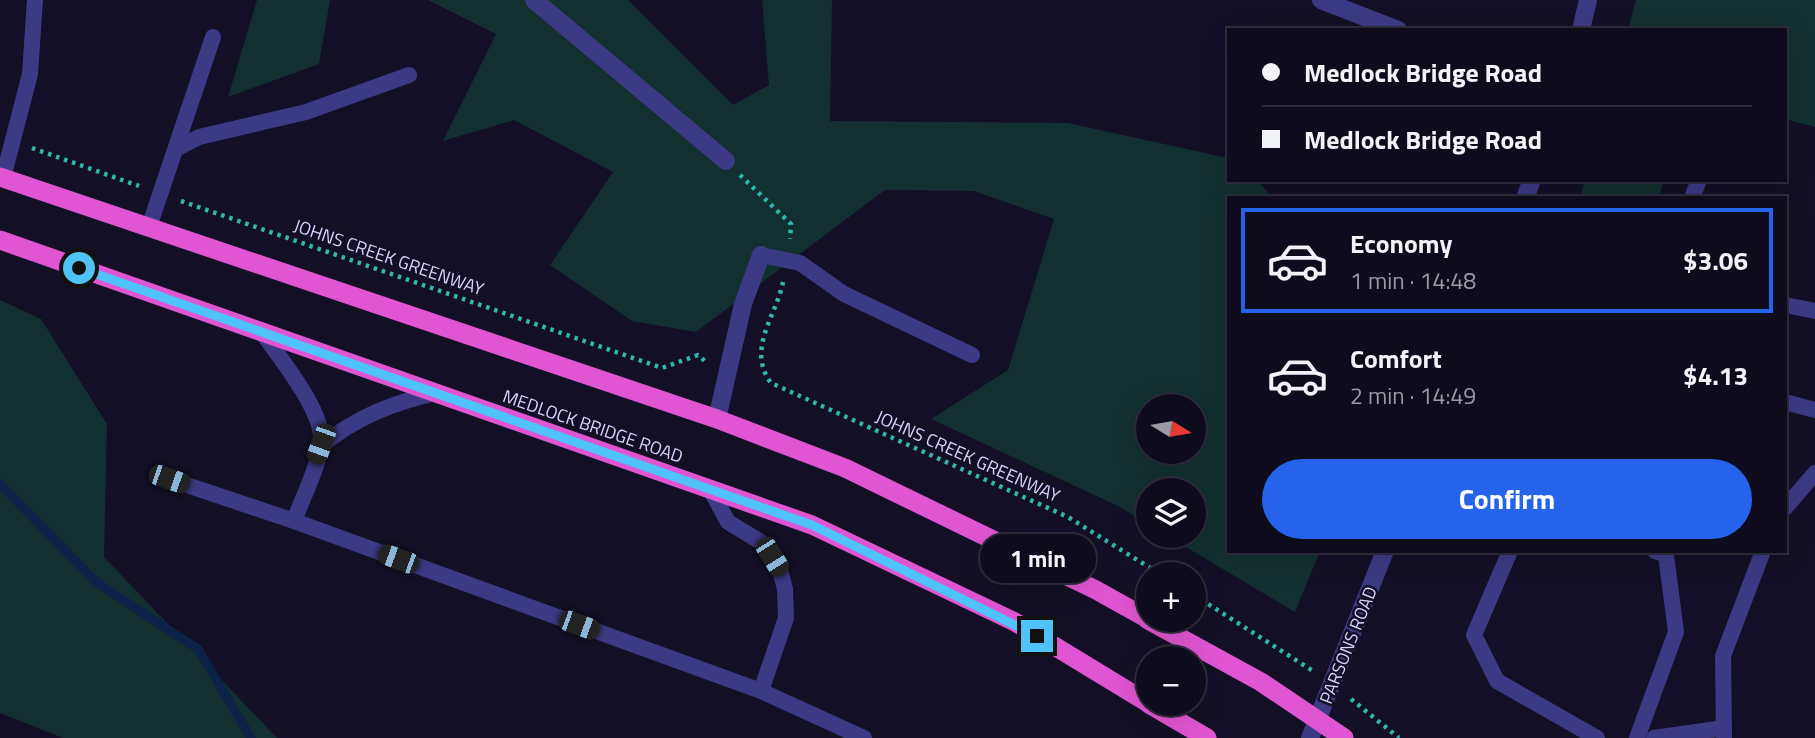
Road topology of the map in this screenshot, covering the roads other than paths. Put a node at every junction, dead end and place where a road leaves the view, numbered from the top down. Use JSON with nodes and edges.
{"nodes":[{"id":1,"x":35,"y":0,"type":"edge"},
{"id":2,"x":534,"y":0,"type":"edge"},
{"id":3,"x":1321,"y":0,"type":"edge"},
{"id":4,"x":1588,"y":0,"type":"edge"},
{"id":5,"x":1393,"y":28,"type":"edge"},
{"id":6,"x":1581,"y":28,"type":"edge"},
{"id":7,"x":213,"y":37,"type":"dead end"},
{"id":8,"x":409,"y":75,"type":"dead end"},
{"id":9,"x":176,"y":149,"type":"junction"},
{"id":10,"x":726,"y":161,"type":"road end"},
{"id":11,"x":1,"y":177,"type":"edge"},
{"id":12,"x":149,"y":227,"type":"junction"},
{"id":13,"x":0,"y":240,"type":"edge"},
{"id":14,"x":761,"y":255,"type":"joint"},
{"id":15,"x":1787,"y":304,"type":"edge"},
{"id":16,"x":1815,"y":311,"type":"edge"},
{"id":17,"x":262,"y":332,"type":"junction"},
{"id":18,"x":972,"y":355,"type":"dead end"},
{"id":19,"x":436,"y":393,"type":"junction"},
{"id":20,"x":1787,"y":403,"type":"edge"},
{"id":21,"x":1815,"y":410,"type":"edge"},
{"id":22,"x":717,"y":419,"type":"junction"},
{"id":23,"x":321,"y":444,"type":"junction"},
{"id":24,"x":1815,"y":473,"type":"edge"},
{"id":25,"x":169,"y":479,"type":"dead end"},
{"id":26,"x":1792,"y":487,"type":"edge"},
{"id":27,"x":710,"y":489,"type":"junction"},
{"id":28,"x":294,"y":521,"type":"junction"},
{"id":29,"x":1384,"y":553,"type":"edge"},
{"id":30,"x":1509,"y":553,"type":"edge"},
{"id":31,"x":1661,"y":553,"type":"edge"},
{"id":32,"x":1762,"y":553,"type":"edge"},
{"id":33,"x":1136,"y":612,"type":"edge"},
{"id":34,"x":1171,"y":632,"type":"edge"},
{"id":35,"x":761,"y":691,"type":"junction"},
{"id":36,"x":1136,"y":696,"type":"edge"},
{"id":37,"x":1170,"y":716,"type":"edge"},
{"id":38,"x":1318,"y":718,"type":"junction"},
{"id":39,"x":1724,"y":733,"type":"edge"},
{"id":40,"x":864,"y":738,"type":"edge"},
{"id":41,"x":1207,"y":738,"type":"edge"},
{"id":42,"x":1310,"y":738,"type":"edge"},
{"id":43,"x":1344,"y":738,"type":"edge"},
{"id":44,"x":1597,"y":738,"type":"edge"},
{"id":45,"x":1637,"y":738,"type":"edge"},
{"id":46,"x":1654,"y":738,"type":"edge"}],
"edges":[{"from":1,"to":11,"type":"lane"},
{"from":2,"to":10,"type":"street"},
{"from":3,"to":5,"type":"street"},
{"from":4,"to":6,"type":"street"},
{"from":7,"to":9,"type":"lane"},
{"from":8,"to":9,"type":"lane"},
{"from":9,"to":12,"type":"lane"},
{"from":11,"to":12,"type":"highway"},
{"from":12,"to":22,"type":"highway"},
{"from":13,"to":17,"type":"highway","name":"MEDLOCK BRIDGE ROAD"},
{"from":14,"to":18,"type":"lane"},
{"from":14,"to":22,"type":"street"},
{"from":15,"to":16,"type":"lane"},
{"from":17,"to":19,"type":"highway","name":"MEDLOCK BRIDGE ROAD"},
{"from":17,"to":23,"type":"lane"},
{"from":19,"to":23,"type":"lane"},
{"from":19,"to":27,"type":"highway","name":"MEDLOCK BRIDGE ROAD"},
{"from":20,"to":21,"type":"lane"},
{"from":22,"to":33,"type":"highway"},
{"from":23,"to":28,"type":"lane"},
{"from":24,"to":26,"type":"lane"},
{"from":25,"to":28,"type":"lane"},
{"from":27,"to":35,"type":"lane"},
{"from":27,"to":36,"type":"highway","name":"MEDLOCK BRIDGE ROAD"},
{"from":28,"to":35,"type":"lane"},
{"from":29,"to":38,"type":"street","name":"PARSONS ROAD"},
{"from":30,"to":44,"type":"lane"},
{"from":31,"to":45,"type":"lane"},
{"from":32,"to":39,"type":"lane"},
{"from":34,"to":38,"type":"highway"},
{"from":35,"to":40,"type":"lane"},
{"from":37,"to":41,"type":"highway","name":"MEDLOCK BRIDGE ROAD"},
{"from":38,"to":42,"type":"street","name":"PARSONS ROAD"},
{"from":38,"to":43,"type":"highway"},
{"from":39,"to":46,"type":"lane"}]}
